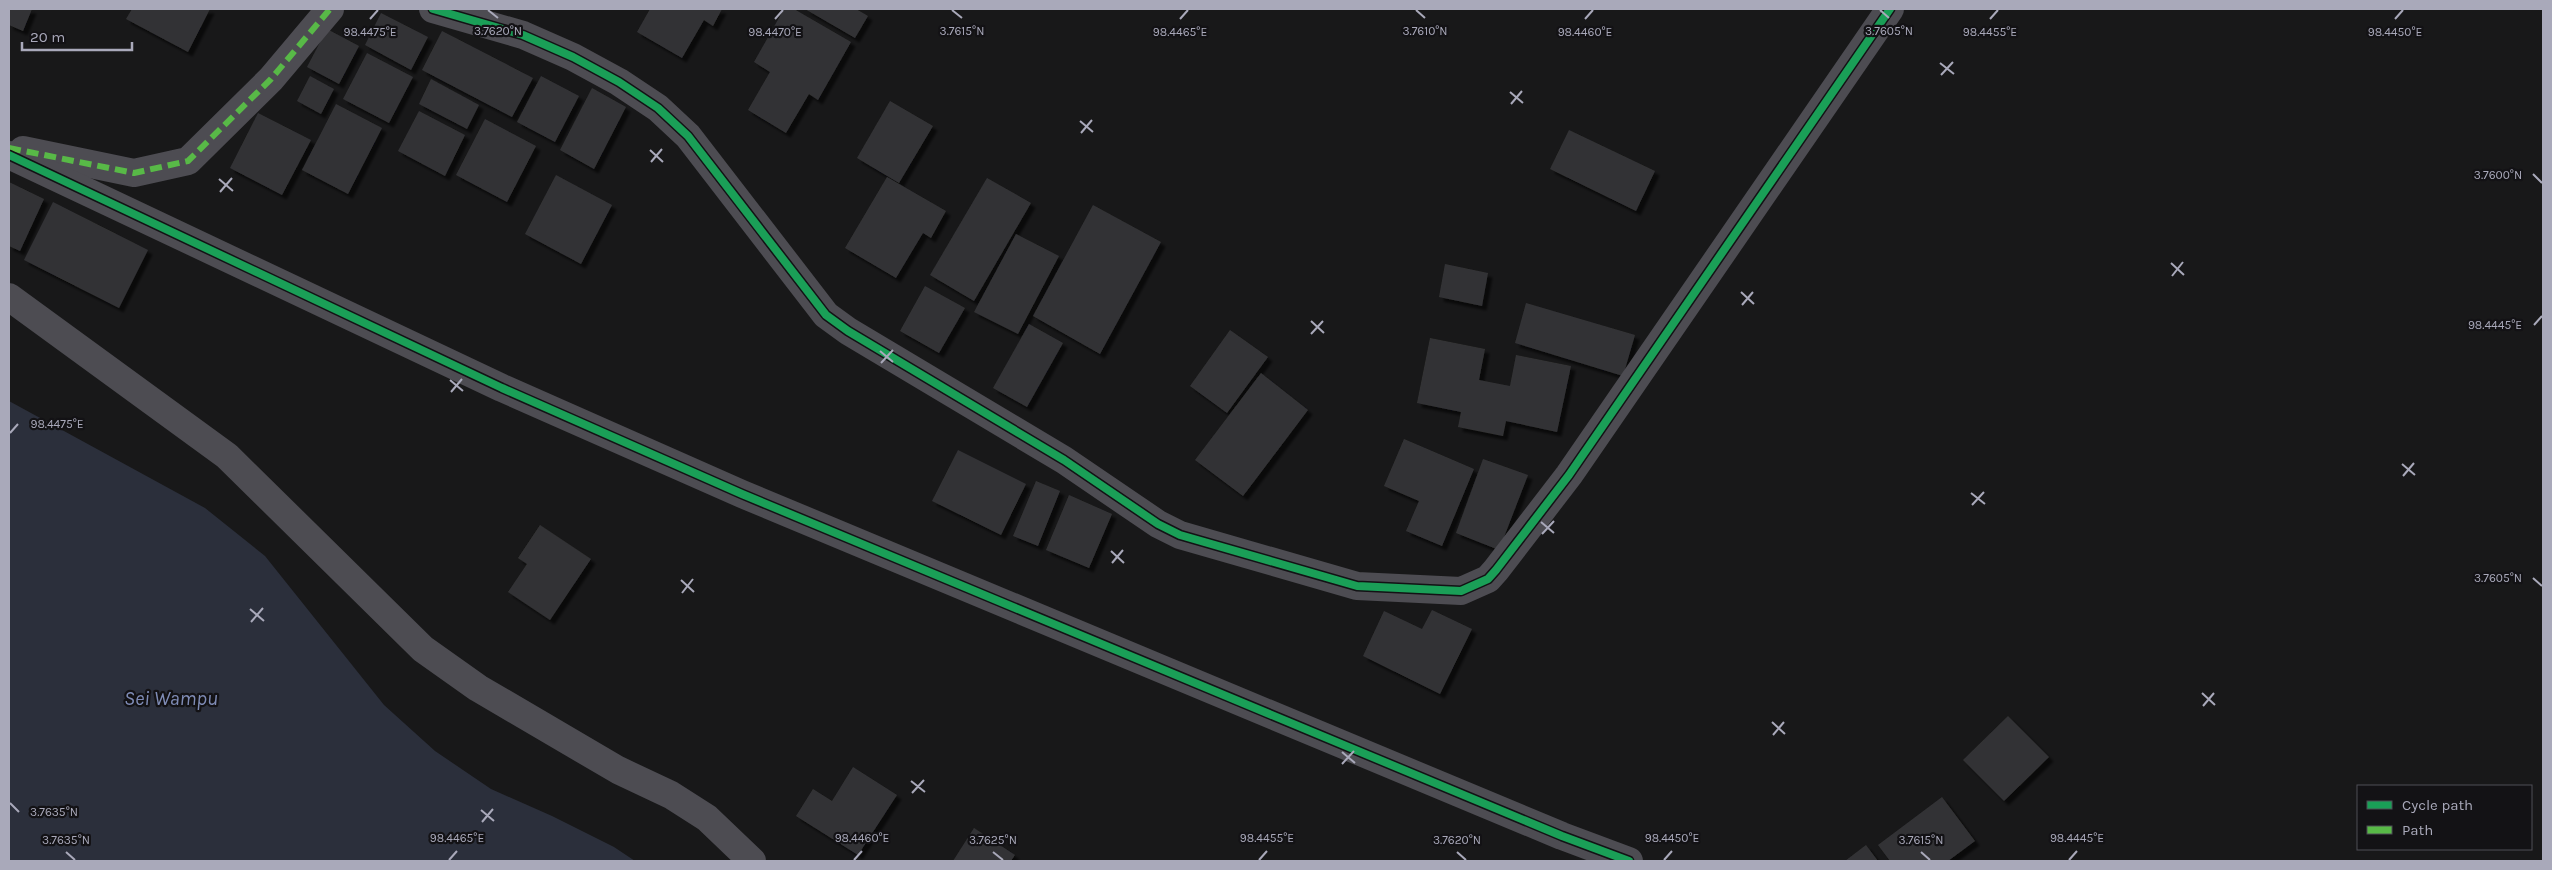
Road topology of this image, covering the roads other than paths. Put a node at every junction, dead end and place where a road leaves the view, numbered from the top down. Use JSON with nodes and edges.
{"nodes":[{"id":1,"x":330,"y":9,"type":"edge"},
{"id":2,"x":434,"y":9,"type":"edge"},
{"id":3,"x":1890,"y":9,"type":"edge"},
{"id":4,"x":9,"y":148,"type":"edge"},
{"id":5,"x":9,"y":155,"type":"edge"},
{"id":6,"x":9,"y":297,"type":"edge"},
{"id":7,"x":752,"y":861,"type":"edge"},
{"id":8,"x":1628,"y":861,"type":"edge"}],
"edges":[{"from":1,"to":4,"type":"street"},
{"from":2,"to":3,"type":"street"},
{"from":5,"to":8,"type":"street"},
{"from":6,"to":7,"type":"street"}]}
